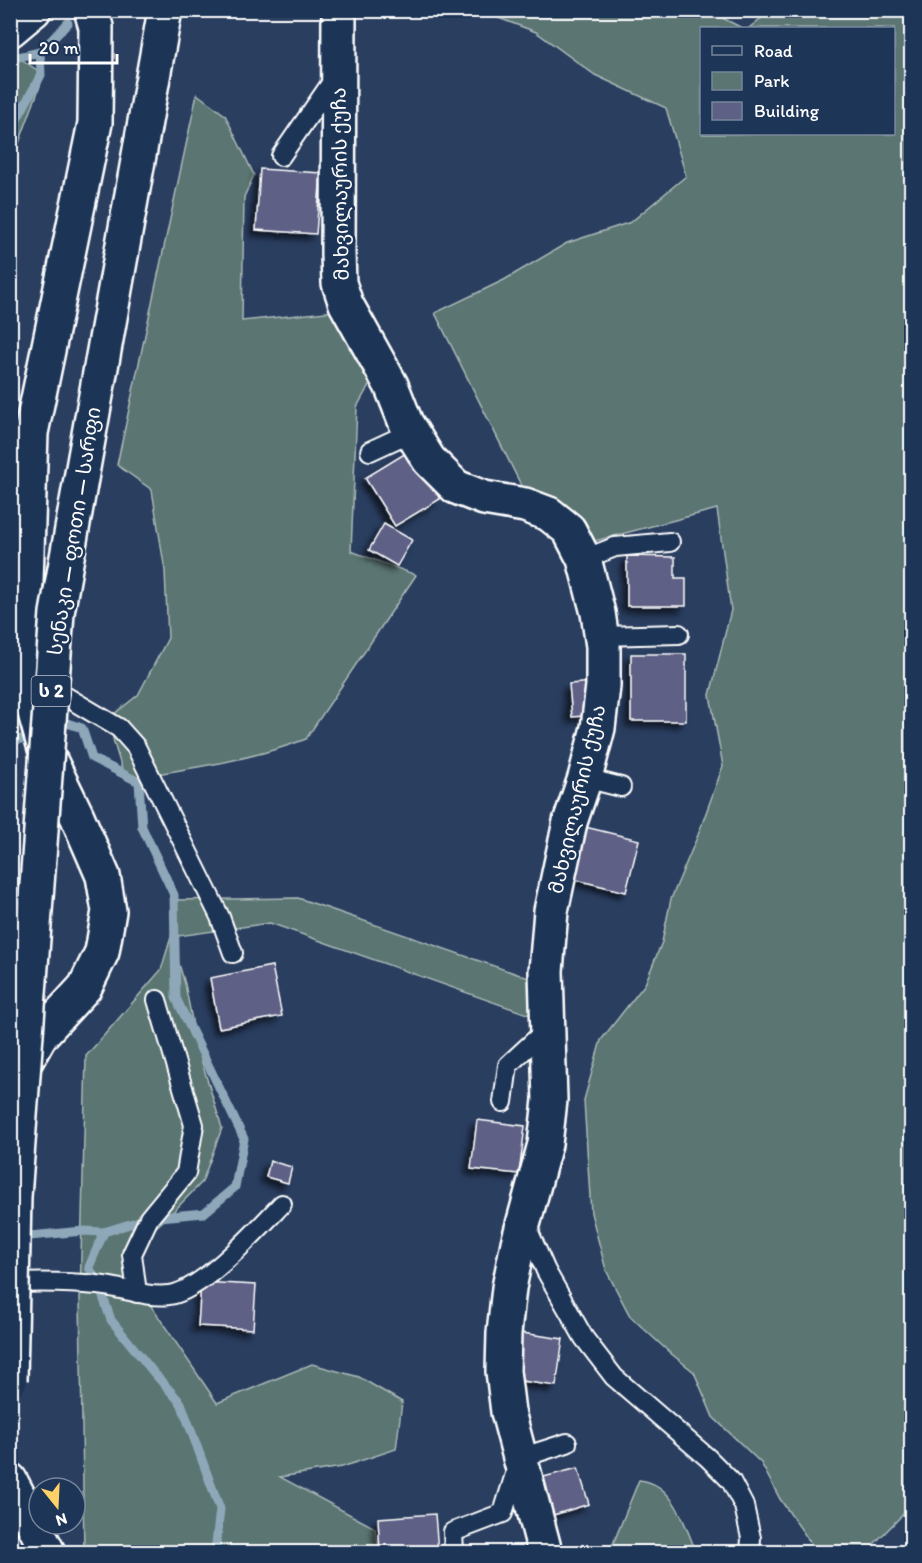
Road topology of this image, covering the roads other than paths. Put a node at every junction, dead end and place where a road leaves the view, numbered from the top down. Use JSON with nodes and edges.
{"nodes":[{"id":1,"x":34,"y":10,"type":"edge"},
{"id":2,"x":91,"y":10,"type":"edge"},
{"id":3,"x":165,"y":10,"type":"edge"},
{"id":4,"x":339,"y":10,"type":"edge"},
{"id":5,"x":10,"y":30,"type":"edge"},
{"id":6,"x":338,"y":74,"type":"junction"},
{"id":7,"x":281,"y":156,"type":"dead end"},
{"id":8,"x":411,"y":432,"type":"junction"},
{"id":9,"x":370,"y":451,"type":"dead end"},
{"id":10,"x":670,"y":542,"type":"dead end"},
{"id":11,"x":584,"y":559,"type":"junction"},
{"id":12,"x":679,"y":634,"type":"dead end"},
{"id":13,"x":601,"y":636,"type":"junction"},
{"id":14,"x":17,"y":662,"type":"edge"},
{"id":15,"x":585,"y":778,"type":"junction"},
{"id":16,"x":621,"y":787,"type":"dead end"},
{"id":17,"x":233,"y":953,"type":"dead end"},
{"id":18,"x":157,"y":1000,"type":"dead end"},
{"id":19,"x":547,"y":1029,"type":"junction"},
{"id":20,"x":10,"y":1089,"type":"edge"},
{"id":21,"x":503,"y":1102,"type":"dead end"},
{"id":22,"x":282,"y":1204,"type":"dead end"},
{"id":23,"x":525,"y":1221,"type":"junction"},
{"id":24,"x":10,"y":1283,"type":"edge"},
{"id":25,"x":137,"y":1293,"type":"junction"},
{"id":26,"x":10,"y":1380,"type":"edge"},
{"id":27,"x":567,"y":1443,"type":"dead end"},
{"id":28,"x":520,"y":1458,"type":"junction"},
{"id":29,"x":10,"y":1480,"type":"edge"},
{"id":30,"x":48,"y":1552,"type":"edge"},
{"id":31,"x":454,"y":1552,"type":"edge"},
{"id":32,"x":545,"y":1552,"type":"edge"},
{"id":33,"x":750,"y":1552,"type":"edge"}],
"edges":[{"from":1,"to":5,"type":"main road"},
{"from":2,"to":14,"type":"main road"},
{"from":3,"to":26,"type":"main road","name":"სენაკი — ფოთი — სარფი","number":"ს 2","bridge":true},
{"from":4,"to":6,"type":"main road","name":"მახვილაურის ქუჩა"},
{"from":6,"to":7,"type":"lane"},
{"from":6,"to":8,"type":"main road","name":"მახვილაურის ქუჩა"},
{"from":8,"to":9,"type":"lane"},
{"from":8,"to":11,"type":"main road","name":"მახვილაურის ქუჩა"},
{"from":10,"to":11,"type":"lane"},
{"from":11,"to":13,"type":"main road","name":"მახვილაურის ქუჩა"},
{"from":12,"to":13,"type":"lane"},
{"from":13,"to":15,"type":"main road","name":"მახვილაურის ქუჩა"},
{"from":14,"to":17,"type":"lane"},
{"from":14,"to":20,"type":"main road"},
{"from":15,"to":16,"type":"lane"},
{"from":15,"to":19,"type":"main road","name":"მახვილაურის ქუჩა"},
{"from":18,"to":25,"type":"lane"},
{"from":19,"to":21,"type":"lane"},
{"from":19,"to":23,"type":"main road","name":"მახვილაურის ქუჩა"},
{"from":22,"to":25,"type":"lane"},
{"from":23,"to":28,"type":"main road","name":"მახვილაურის ქუჩა"},
{"from":23,"to":33,"type":"lane"},
{"from":24,"to":25,"type":"lane"},
{"from":27,"to":28,"type":"lane"},
{"from":28,"to":31,"type":"lane"},
{"from":28,"to":32,"type":"main road","name":"მახვილაურის ქუჩა"},
{"from":29,"to":30,"type":"main road"}]}
